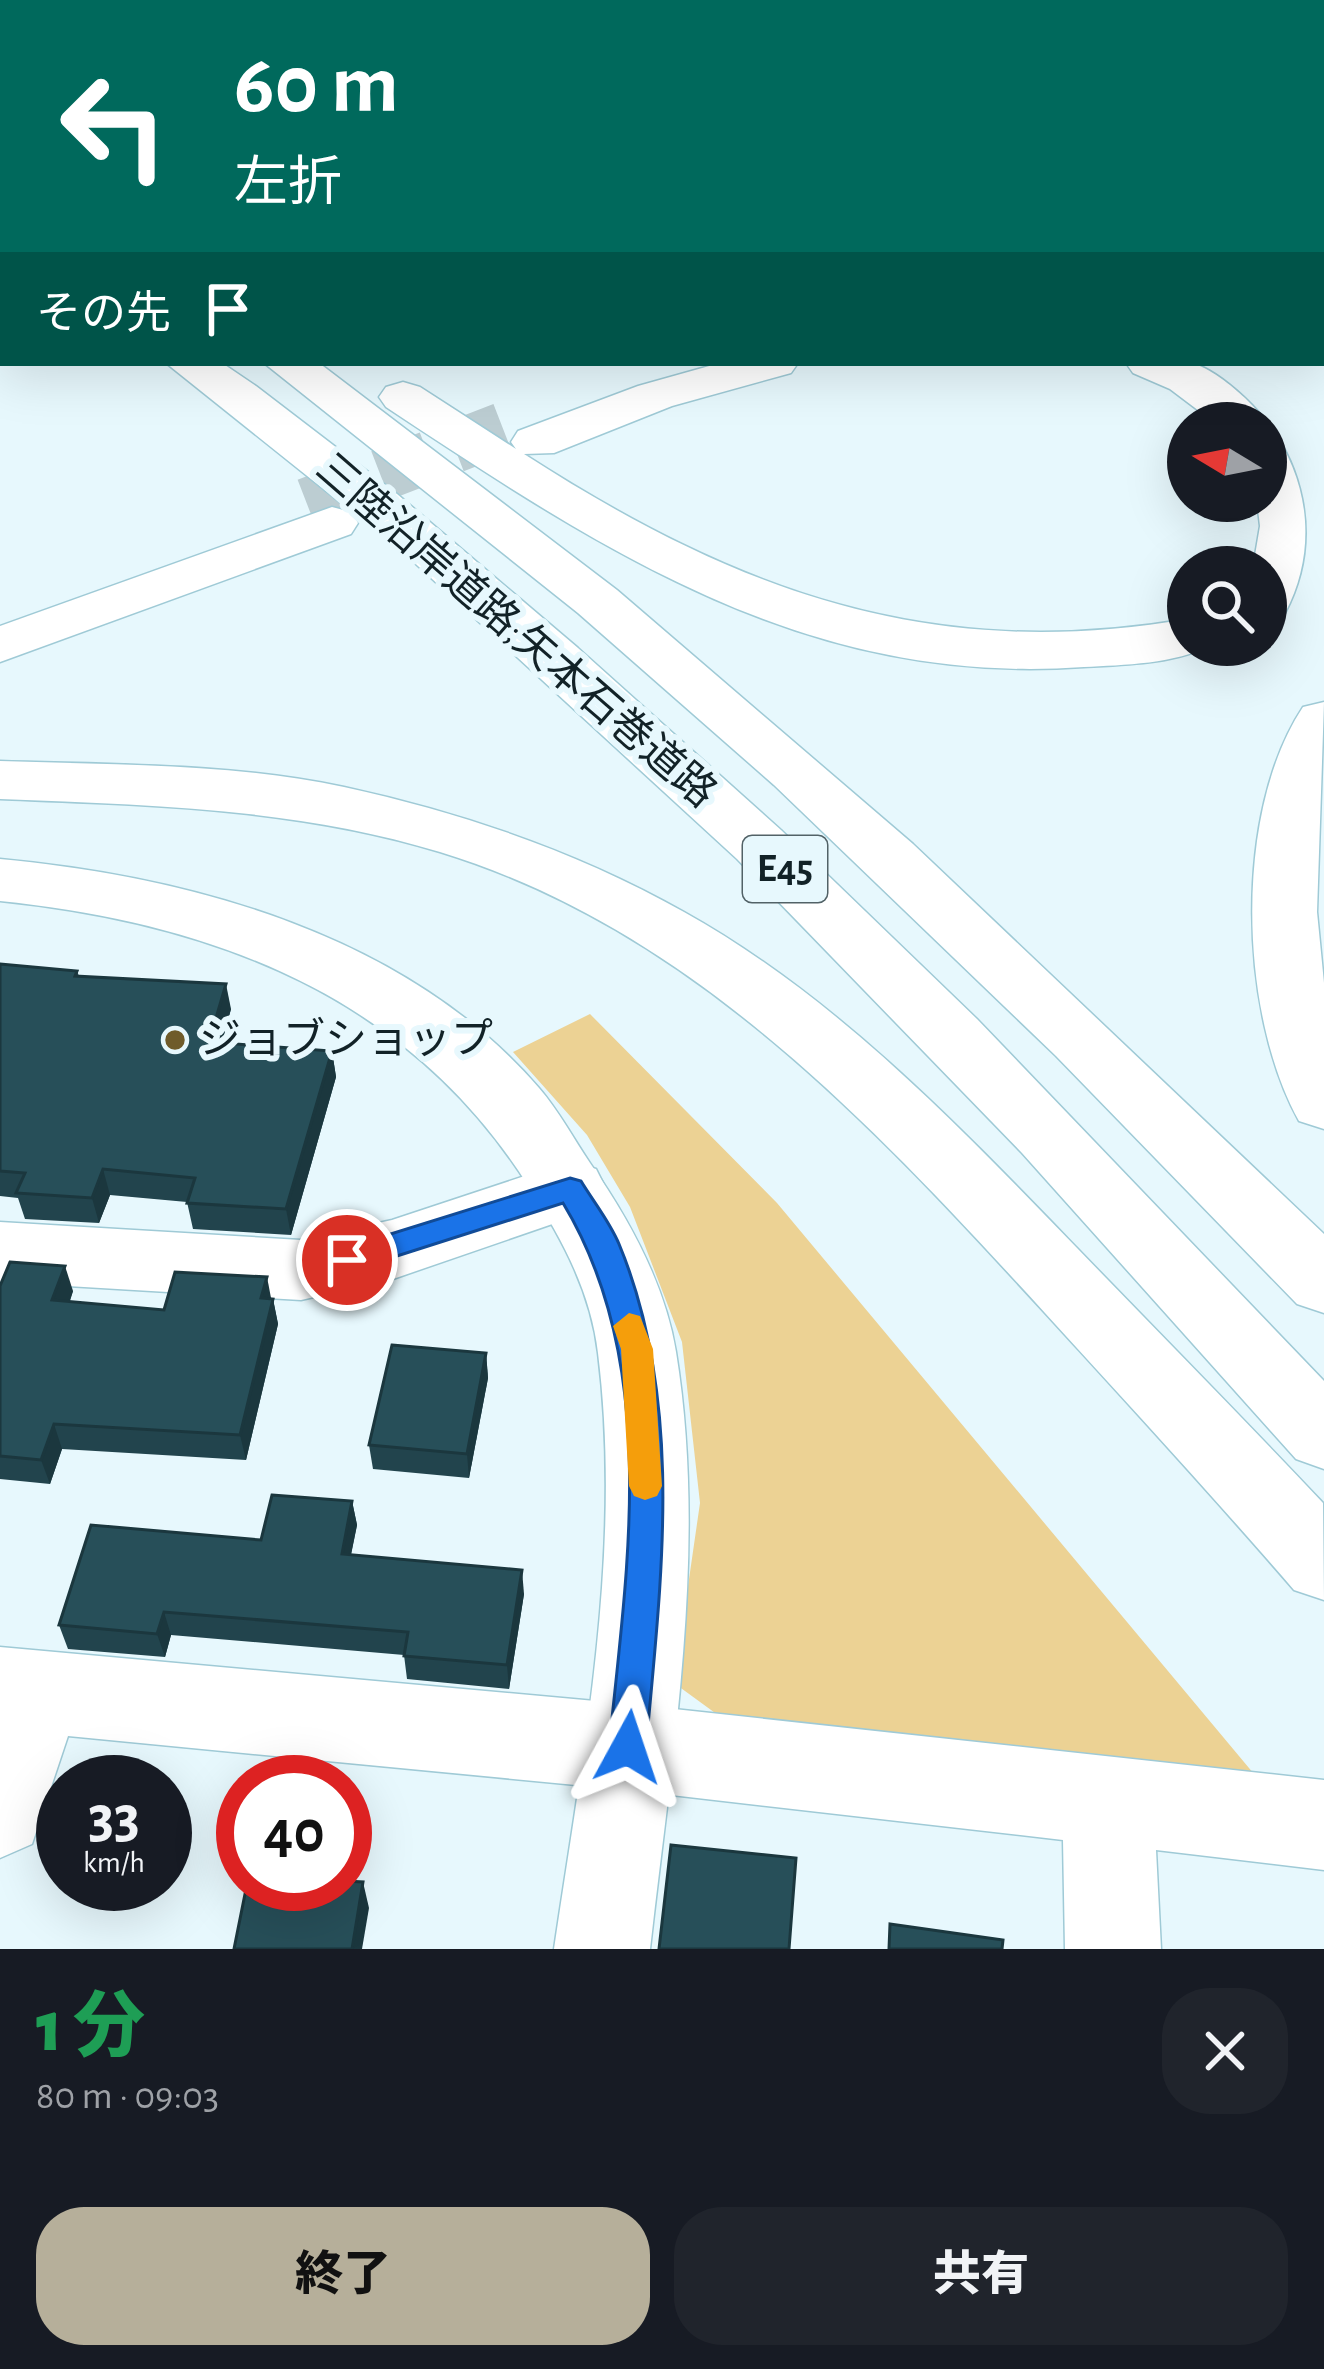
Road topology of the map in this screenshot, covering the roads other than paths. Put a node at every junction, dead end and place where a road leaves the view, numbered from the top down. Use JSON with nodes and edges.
{"nodes":[{"id":1,"x":194,"y":366,"type":"edge"},
{"id":2,"x":292,"y":366,"type":"edge"},
{"id":3,"x":355,"y":366,"type":"edge"},
{"id":4,"x":677,"y":366,"type":"edge"},
{"id":5,"x":763,"y":366,"type":"edge"},
{"id":6,"x":1158,"y":366,"type":"edge"},
{"id":7,"x":1225,"y":366,"type":"edge"},
{"id":8,"x":1283,"y":396,"type":"dead end"},
{"id":9,"x":1287,"y":582,"type":"edge"},
{"id":10,"x":0,"y":616,"type":"edge"},
{"id":11,"x":1167,"y":639,"type":"edge"},
{"id":12,"x":0,"y":646,"type":"edge"},
{"id":13,"x":1324,"y":720,"type":"edge"},
{"id":14,"x":0,"y":781,"type":"edge"},
{"id":15,"x":0,"y":880,"type":"edge"},
{"id":16,"x":1324,"y":1103,"type":"edge"},
{"id":17,"x":570,"y":1189,"type":"junction"},
{"id":18,"x":0,"y":1252,"type":"edge"},
{"id":19,"x":1324,"y":1282,"type":"edge"},
{"id":20,"x":1324,"y":1436,"type":"edge"},
{"id":21,"x":1324,"y":1563,"type":"edge"},
{"id":22,"x":18,"y":1690,"type":"edge"},
{"id":23,"x":628,"y":1747,"type":"junction"},
{"id":24,"x":1108,"y":1801,"type":"junction"},
{"id":25,"x":0,"y":1813,"type":"edge"},
{"id":26,"x":1324,"y":1825,"type":"edge"},
{"id":27,"x":602,"y":1949,"type":"edge"},
{"id":28,"x":1113,"y":1949,"type":"edge"}],
"edges":[{"from":1,"to":20,"type":"main road","name":"三陸沿岸道路;矢本石巻道路","number":"E45"},
{"from":2,"to":19,"type":"main road","name":"三陸沿岸道路;矢本石巻道路","number":"E45"},
{"from":3,"to":11,"type":"main road"},
{"from":4,"to":5,"type":"main road"},
{"from":6,"to":9,"type":"main road"},
{"from":7,"to":8,"type":"main road"},
{"from":10,"to":12,"type":"main road"},
{"from":13,"to":16,"type":"main road"},
{"from":14,"to":21,"type":"main road"},
{"from":15,"to":17,"type":"main road"},
{"from":17,"to":18,"type":"main road"},
{"from":17,"to":23,"type":"main road"},
{"from":22,"to":23,"type":"main road"},
{"from":22,"to":25,"type":"main road"},
{"from":23,"to":24,"type":"main road"},
{"from":23,"to":27,"type":"main road"},
{"from":24,"to":26,"type":"main road"},
{"from":24,"to":28,"type":"main road"}]}
